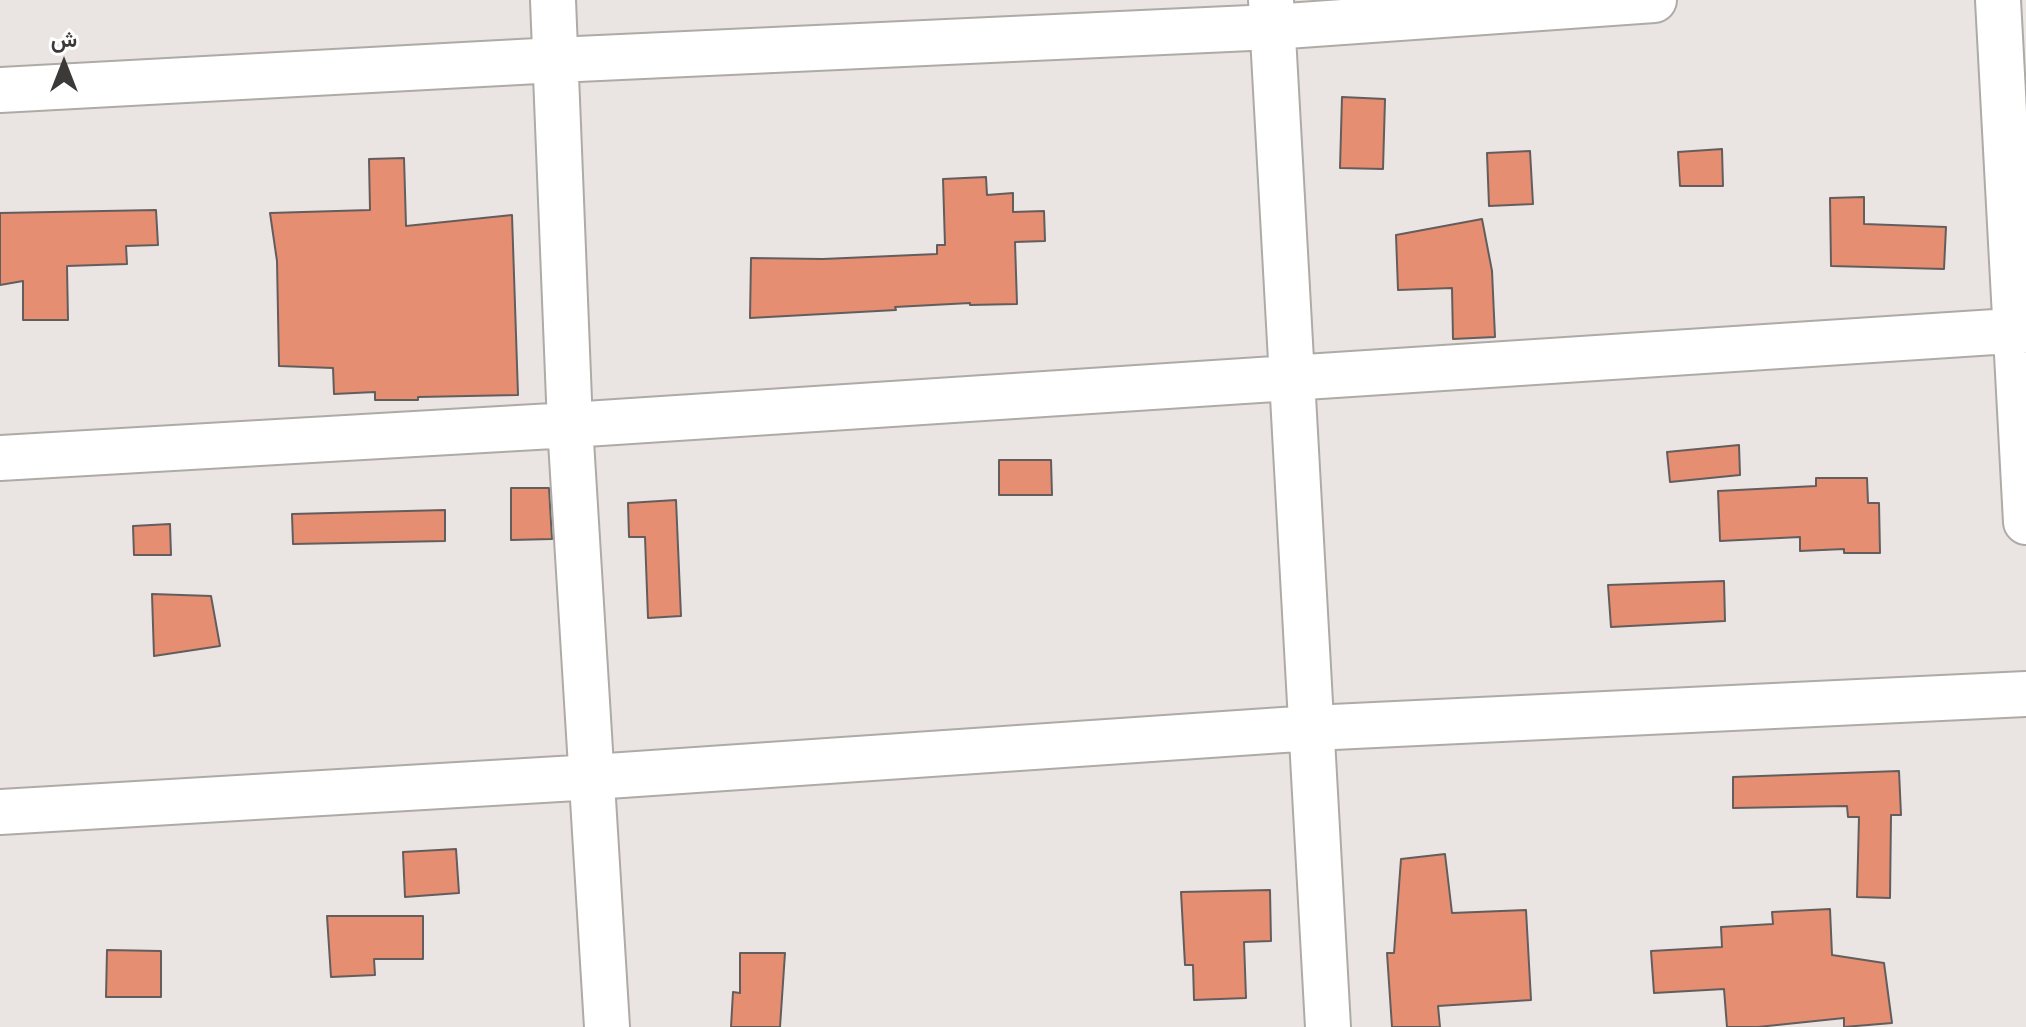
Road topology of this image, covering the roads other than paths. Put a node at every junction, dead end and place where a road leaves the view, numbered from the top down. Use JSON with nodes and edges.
{"nodes":[{"id":1,"x":553,"y":0,"type":"edge"},
{"id":2,"x":1654,"y":0,"type":"edge"},
{"id":3,"x":1998,"y":0,"type":"edge"},
{"id":4,"x":1272,"y":13,"type":"edge"},
{"id":5,"x":556,"y":60,"type":"junction"},
{"id":6,"x":0,"y":90,"type":"edge"},
{"id":7,"x":2021,"y":330,"type":"edge"},
{"id":8,"x":1292,"y":379,"type":"junction"},
{"id":9,"x":570,"y":425,"type":"junction"},
{"id":10,"x":0,"y":458,"type":"edge"},
{"id":11,"x":2026,"y":522,"type":"edge"},
{"id":12,"x":2026,"y":694,"type":"edge"},
{"id":13,"x":1312,"y":728,"type":"junction"},
{"id":14,"x":593,"y":777,"type":"junction"},
{"id":15,"x":0,"y":812,"type":"edge"},
{"id":16,"x":607,"y":1027,"type":"edge"},
{"id":17,"x":1328,"y":1027,"type":"edge"}],
"edges":[{"from":1,"to":5,"type":"street"},
{"from":2,"to":4,"type":"street"},
{"from":3,"to":7,"type":"street"},
{"from":4,"to":5,"type":"street"},
{"from":4,"to":8,"type":"street"},
{"from":5,"to":6,"type":"street"},
{"from":5,"to":9,"type":"street"},
{"from":7,"to":8,"type":"street"},
{"from":7,"to":11,"type":"street"},
{"from":8,"to":9,"type":"street"},
{"from":8,"to":13,"type":"street"},
{"from":9,"to":10,"type":"street"},
{"from":9,"to":14,"type":"street"},
{"from":12,"to":13,"type":"street"},
{"from":13,"to":14,"type":"street"},
{"from":13,"to":17,"type":"street"},
{"from":14,"to":15,"type":"street"},
{"from":14,"to":16,"type":"street"}]}
